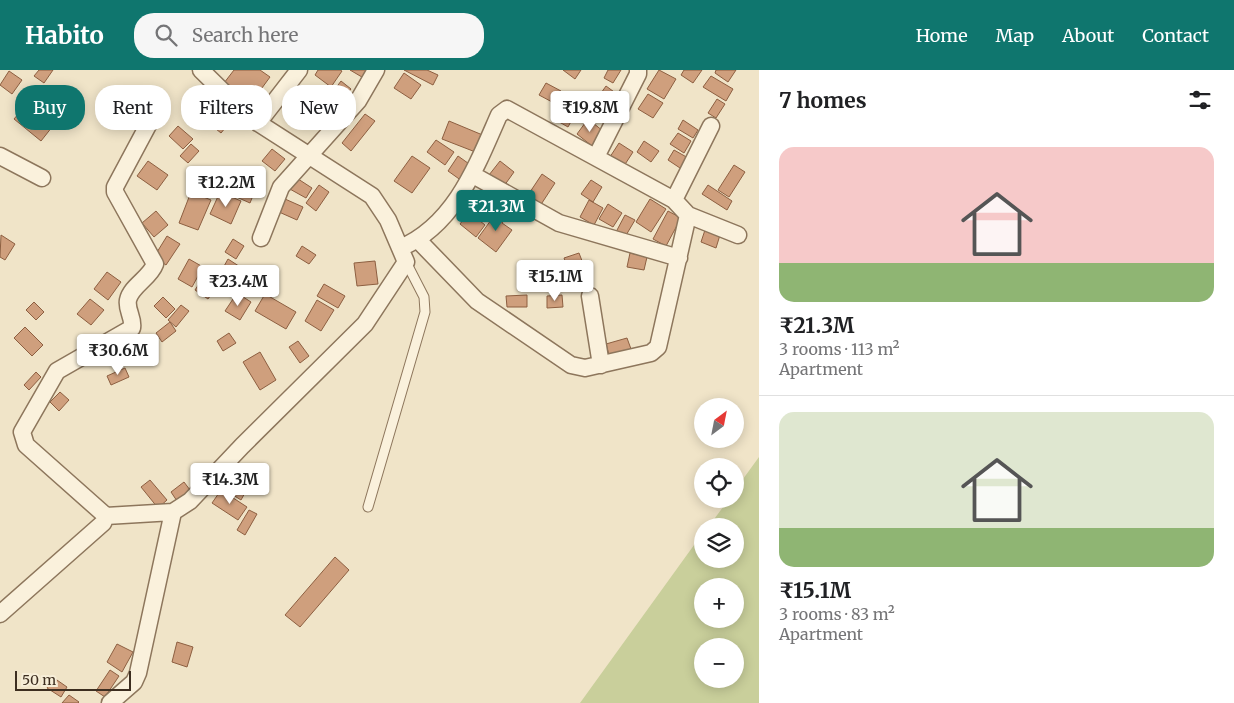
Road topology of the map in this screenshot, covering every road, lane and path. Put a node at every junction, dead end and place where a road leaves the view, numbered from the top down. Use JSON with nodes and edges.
{"nodes":[{"id":1,"x":201,"y":70,"type":"edge"},
{"id":2,"x":299,"y":70,"type":"edge"},
{"id":3,"x":376,"y":70,"type":"edge"},
{"id":4,"x":638,"y":70,"type":"edge"},
{"id":5,"x":216,"y":85,"type":"edge"},
{"id":6,"x":272,"y":105,"type":"edge"},
{"id":7,"x":711,"y":126,"type":"dead end"},
{"id":8,"x":145,"y":130,"type":"edge"},
{"id":9,"x":269,"y":130,"type":"edge"},
{"id":10,"x":0,"y":156,"type":"edge"},
{"id":11,"x":308,"y":156,"type":"junction"},
{"id":12,"x":596,"y":157,"type":"junction"},
{"id":13,"x":473,"y":176,"type":"junction"},
{"id":14,"x":42,"y":178,"type":"dead end"},
{"id":15,"x":674,"y":200,"type":"junction"},
{"id":16,"x":688,"y":215,"type":"junction"},
{"id":17,"x":738,"y":235,"type":"dead end"},
{"id":18,"x":261,"y":238,"type":"dead end"},
{"id":19,"x":418,"y":240,"type":"junction"},
{"id":20,"x":403,"y":255,"type":"junction"},
{"id":21,"x":679,"y":258,"type":"junction"},
{"id":22,"x":590,"y":296,"type":"dead end"},
{"id":23,"x":601,"y":365,"type":"junction"},
{"id":24,"x":368,"y":507,"type":"dead end"},
{"id":25,"x":173,"y":512,"type":"junction"},
{"id":26,"x":106,"y":516,"type":"junction"},
{"id":27,"x":0,"y":614,"type":"edge"},
{"id":28,"x":110,"y":703,"type":"edge"}],
"edges":[{"from":1,"to":5,"type":"street"},
{"from":2,"to":6,"type":"street"},
{"from":3,"to":11,"type":"street"},
{"from":4,"to":12,"type":"street"},
{"from":7,"to":15,"type":"street"},
{"from":8,"to":26,"type":"street"},
{"from":9,"to":11,"type":"street"},
{"from":10,"to":14,"type":"street"},
{"from":11,"to":18,"type":"street"},
{"from":11,"to":20,"type":"street"},
{"from":12,"to":13,"type":"street"},
{"from":12,"to":15,"type":"street"},
{"from":13,"to":19,"type":"street"},
{"from":13,"to":21,"type":"street"},
{"from":15,"to":16,"type":"street"},
{"from":16,"to":17,"type":"street"},
{"from":16,"to":21,"type":"street"},
{"from":19,"to":20,"type":"street"},
{"from":19,"to":23,"type":"street"},
{"from":20,"to":24,"type":"lane"},
{"from":20,"to":25,"type":"street"},
{"from":21,"to":23,"type":"street"},
{"from":22,"to":23,"type":"street"},
{"from":25,"to":26,"type":"street"},
{"from":25,"to":28,"type":"street"},
{"from":26,"to":27,"type":"street"}]}
